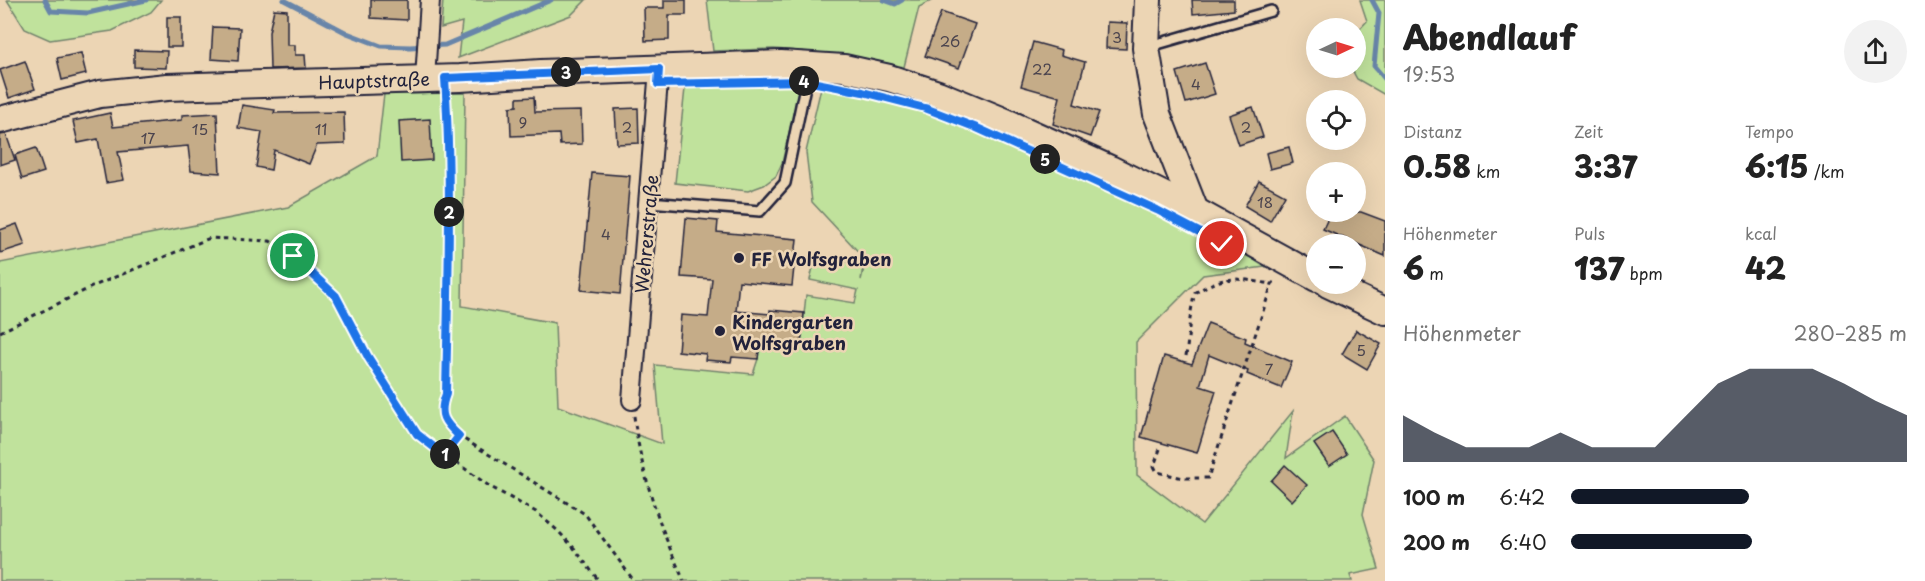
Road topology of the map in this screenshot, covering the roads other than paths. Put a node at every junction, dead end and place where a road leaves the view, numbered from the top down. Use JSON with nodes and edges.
{"nodes":[{"id":1,"x":430,"y":0,"type":"edge"},
{"id":2,"x":1148,"y":0,"type":"edge"},
{"id":3,"x":1271,"y":11,"type":"dead end"},
{"id":4,"x":1146,"y":48,"type":"junction"},
{"id":5,"x":810,"y":64,"type":"junction"},
{"id":6,"x":659,"y":69,"type":"junction"},
{"id":7,"x":432,"y":71,"type":"junction"},
{"id":8,"x":0,"y":120,"type":"edge"},
{"id":9,"x":650,"y":202,"type":"junction"},
{"id":10,"x":1195,"y":211,"type":"junction"},
{"id":11,"x":1306,"y":272,"type":"edge"},
{"id":12,"x":1350,"y":294,"type":"edge"},
{"id":13,"x":1385,"y":310,"type":"edge"},
{"id":14,"x":632,"y":400,"type":"road end"}],
"edges":[{"from":1,"to":7,"type":"street"},
{"from":2,"to":4,"type":"main road"},
{"from":3,"to":4,"type":"lane"},
{"from":4,"to":10,"type":"main road"},
{"from":5,"to":6,"type":"main road","name":"Hauptstraße"},
{"from":5,"to":9,"type":"lane"},
{"from":5,"to":10,"type":"main road","name":"Hauptstraße"},
{"from":6,"to":7,"type":"main road","name":"Hauptstraße"},
{"from":6,"to":9,"type":"street","name":"Wehrerstraße"},
{"from":7,"to":8,"type":"main road","name":"Hauptstraße"},
{"from":9,"to":14,"type":"street","name":"Wehrerstraße"},
{"from":10,"to":11,"type":"main road","name":"Hauptstraße"},
{"from":12,"to":13,"type":"main road"}]}
